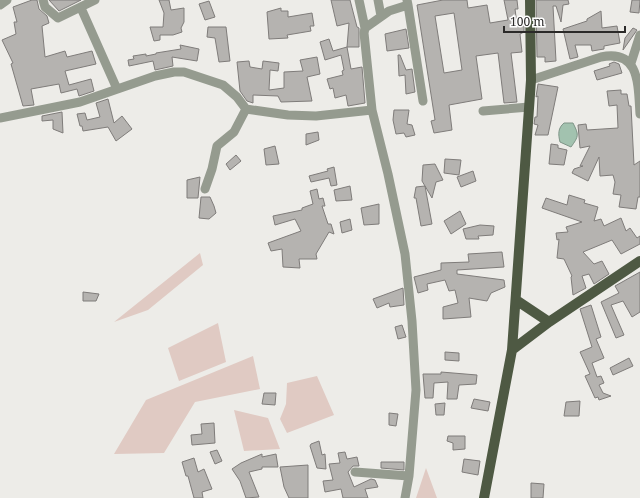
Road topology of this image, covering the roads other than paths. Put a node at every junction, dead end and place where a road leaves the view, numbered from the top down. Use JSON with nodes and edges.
{"nodes":[{"id":1,"x":7,"y":0,"type":"edge"},
{"id":2,"x":43,"y":0,"type":"edge"},
{"id":3,"x":95,"y":0,"type":"edge"},
{"id":4,"x":359,"y":0,"type":"edge"},
{"id":5,"x":378,"y":0,"type":"edge"},
{"id":6,"x":530,"y":0,"type":"edge"},
{"id":7,"x":408,"y":1,"type":"edge"},
{"id":8,"x":0,"y":5,"type":"edge"},
{"id":9,"x":82,"y":8,"type":"junction"},
{"id":10,"x":381,"y":16,"type":"junction"},
{"id":11,"x":364,"y":28,"type":"junction"},
{"id":12,"x":640,"y":35,"type":"edge"},
{"id":13,"x":631,"y":63,"type":"junction"},
{"id":14,"x":531,"y":80,"type":"junction"},
{"id":15,"x":117,"y":89,"type":"junction"},
{"id":16,"x":423,"y":101,"type":"dead end"},
{"id":17,"x":529,"y":107,"type":"junction"},
{"id":18,"x":246,"y":109,"type":"junction"},
{"id":19,"x":372,"y":110,"type":"junction"},
{"id":20,"x":484,"y":111,"type":"dead end"},
{"id":21,"x":640,"y":114,"type":"edge"},
{"id":22,"x":0,"y":118,"type":"edge"},
{"id":23,"x":205,"y":189,"type":"dead end"},
{"id":24,"x":640,"y":261,"type":"edge"},
{"id":25,"x":516,"y":300,"type":"junction"},
{"id":26,"x":549,"y":322,"type":"junction"},
{"id":27,"x":512,"y":350,"type":"junction"},
{"id":28,"x":354,"y":472,"type":"dead end"},
{"id":29,"x":409,"y":476,"type":"junction"},
{"id":30,"x":405,"y":498,"type":"edge"},
{"id":31,"x":484,"y":498,"type":"edge"}],
"edges":[{"from":1,"to":8,"type":"street"},
{"from":2,"to":9,"type":"street"},
{"from":3,"to":9,"type":"street"},
{"from":4,"to":11,"type":"street"},
{"from":5,"to":10,"type":"street"},
{"from":6,"to":14,"type":"main road"},
{"from":7,"to":10,"type":"street"},
{"from":7,"to":16,"type":"street"},
{"from":9,"to":15,"type":"street"},
{"from":10,"to":11,"type":"street"},
{"from":11,"to":19,"type":"street"},
{"from":12,"to":13,"type":"street"},
{"from":13,"to":14,"type":"street"},
{"from":13,"to":21,"type":"street"},
{"from":14,"to":17,"type":"main road"},
{"from":15,"to":18,"type":"street"},
{"from":15,"to":22,"type":"street"},
{"from":17,"to":20,"type":"street"},
{"from":17,"to":25,"type":"main road"},
{"from":18,"to":19,"type":"street"},
{"from":18,"to":23,"type":"street"},
{"from":19,"to":29,"type":"street"},
{"from":24,"to":26,"type":"main road"},
{"from":25,"to":26,"type":"main road"},
{"from":25,"to":27,"type":"main road"},
{"from":26,"to":27,"type":"main road"},
{"from":27,"to":31,"type":"main road"},
{"from":28,"to":29,"type":"street"},
{"from":29,"to":30,"type":"street"}]}
